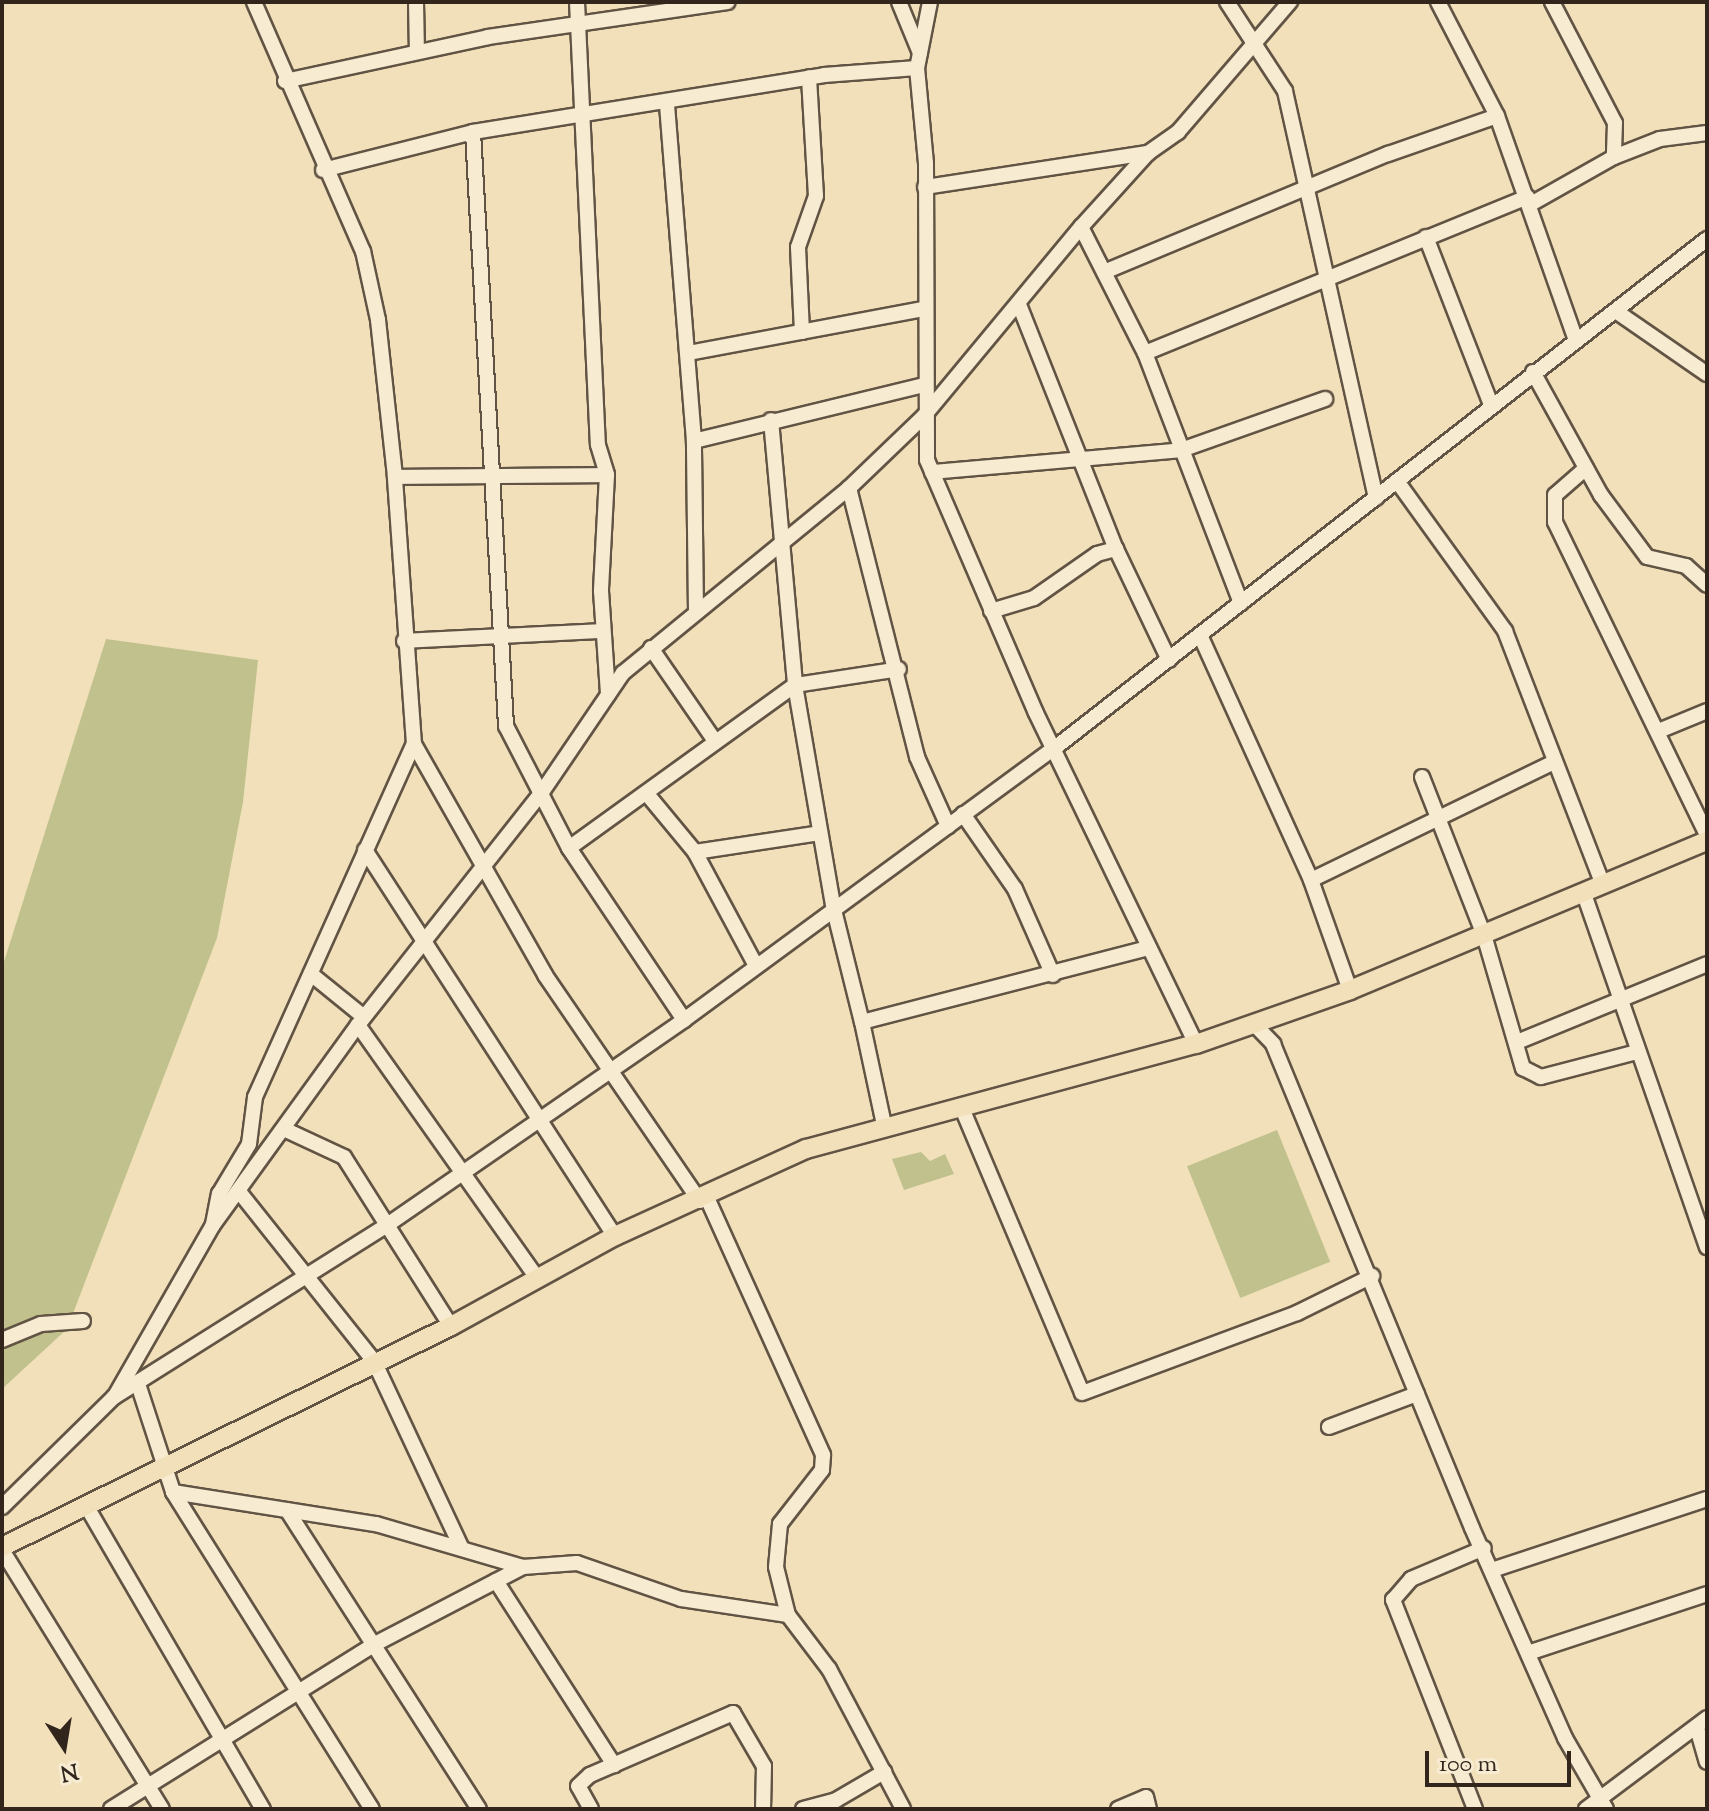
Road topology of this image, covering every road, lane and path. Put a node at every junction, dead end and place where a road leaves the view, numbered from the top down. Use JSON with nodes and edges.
{"nodes":[{"id":1,"x":254,"y":2,"type":"edge"},
{"id":2,"x":416,"y":2,"type":"edge"},
{"id":3,"x":577,"y":2,"type":"edge"},
{"id":4,"x":727,"y":2,"type":"edge"},
{"id":5,"x":899,"y":2,"type":"edge"},
{"id":6,"x":930,"y":2,"type":"edge"},
{"id":7,"x":1227,"y":2,"type":"edge"},
{"id":8,"x":1290,"y":2,"type":"edge"},
{"id":9,"x":1438,"y":2,"type":"edge"},
{"id":10,"x":1552,"y":2,"type":"edge"},
{"id":11,"x":579,"y":25,"type":"junction"},
{"id":12,"x":1259,"y":41,"type":"junction"},
{"id":13,"x":417,"y":52,"type":"junction"},
{"id":14,"x":918,"y":61,"type":"junction"},
{"id":15,"x":809,"y":77,"type":"junction"},
{"id":16,"x":285,"y":81,"type":"junction"},
{"id":17,"x":667,"y":105,"type":"junction"},
{"id":18,"x":1497,"y":116,"type":"junction"},
{"id":19,"x":583,"y":119,"type":"junction"},
{"id":20,"x":473,"y":132,"type":"junction"},
{"id":21,"x":1707,"y":133,"type":"edge"},
{"id":22,"x":1148,"y":153,"type":"junction"},
{"id":23,"x":1614,"y":157,"type":"junction"},
{"id":24,"x":323,"y":170,"type":"junction"},
{"id":25,"x":925,"y":187,"type":"junction"},
{"id":26,"x":1307,"y":191,"type":"junction"},
{"id":27,"x":1528,"y":201,"type":"junction"},
{"id":28,"x":1081,"y":227,"type":"junction"},
{"id":29,"x":1426,"y":237,"type":"junction"},
{"id":30,"x":1707,"y":239,"type":"edge"},
{"id":31,"x":1104,"y":272,"type":"junction"},
{"id":32,"x":1324,"y":278,"type":"junction"},
{"id":33,"x":1020,"y":307,"type":"junction"},
{"id":34,"x":923,"y":309,"type":"junction"},
{"id":35,"x":1617,"y":312,"type":"junction"},
{"id":36,"x":802,"y":332,"type":"junction"},
{"id":37,"x":1576,"y":340,"type":"junction"},
{"id":38,"x":688,"y":353,"type":"junction"},
{"id":39,"x":1145,"y":353,"type":"junction"},
{"id":40,"x":1533,"y":372,"type":"junction"},
{"id":41,"x":1707,"y":374,"type":"edge"},
{"id":42,"x":923,"y":385,"type":"junction"},
{"id":43,"x":1325,"y":399,"type":"dead end"},
{"id":44,"x":1491,"y":405,"type":"junction"},
{"id":45,"x":924,"y":416,"type":"junction"},
{"id":46,"x":771,"y":420,"type":"junction"},
{"id":47,"x":694,"y":441,"type":"junction"},
{"id":48,"x":1181,"y":450,"type":"junction"},
{"id":49,"x":1085,"y":461,"type":"junction"},
{"id":50,"x":1586,"y":468,"type":"junction"},
{"id":51,"x":932,"y":472,"type":"junction"},
{"id":52,"x":497,"y":475,"type":"junction"},
{"id":53,"x":607,"y":475,"type":"junction"},
{"id":54,"x":395,"y":477,"type":"junction"},
{"id":55,"x":1397,"y":481,"type":"junction"},
{"id":56,"x":849,"y":488,"type":"junction"},
{"id":57,"x":1376,"y":498,"type":"junction"},
{"id":58,"x":778,"y":546,"type":"junction"},
{"id":59,"x":1116,"y":549,"type":"junction"},
{"id":60,"x":1707,"y":585,"type":"edge"},
{"id":61,"x":1241,"y":603,"type":"junction"},
{"id":62,"x":991,"y":611,"type":"junction"},
{"id":63,"x":696,"y":612,"type":"junction"},
{"id":64,"x":602,"y":631,"type":"junction"},
{"id":65,"x":1200,"y":635,"type":"junction"},
{"id":66,"x":496,"y":636,"type":"junction"},
{"id":67,"x":404,"y":641,"type":"junction"},
{"id":68,"x":651,"y":648,"type":"junction"},
{"id":69,"x":1169,"y":660,"type":"junction"},
{"id":70,"x":899,"y":669,"type":"junction"},
{"id":71,"x":795,"y":685,"type":"junction"},
{"id":72,"x":608,"y":695,"type":"junction"},
{"id":73,"x":1707,"y":711,"type":"edge"},
{"id":74,"x":1661,"y":730,"type":"junction"},
{"id":75,"x":715,"y":741,"type":"junction"},
{"id":76,"x":414,"y":744,"type":"junction"},
{"id":77,"x":1056,"y":747,"type":"junction"},
{"id":78,"x":1552,"y":763,"type":"junction"},
{"id":79,"x":1422,"y":777,"type":"dead end"},
{"id":80,"x":542,"y":792,"type":"junction"},
{"id":81,"x":647,"y":794,"type":"junction"},
{"id":82,"x":963,"y":814,"type":"junction"},
{"id":83,"x":1436,"y":824,"type":"junction"},
{"id":84,"x":948,"y":826,"type":"junction"},
{"id":85,"x":820,"y":833,"type":"junction"},
{"id":86,"x":1707,"y":838,"type":"edge"},
{"id":87,"x":569,"y":848,"type":"junction"},
{"id":88,"x":365,"y":850,"type":"junction"},
{"id":89,"x":695,"y":852,"type":"junction"},
{"id":90,"x":480,"y":866,"type":"junction"},
{"id":91,"x":1311,"y":880,"type":"junction"},
{"id":92,"x":1603,"y":885,"type":"junction"},
{"id":93,"x":1584,"y":894,"type":"junction"},
{"id":94,"x":834,"y":910,"type":"junction"},
{"id":95,"x":1484,"y":935,"type":"junction"},
{"id":96,"x":421,"y":944,"type":"junction"},
{"id":97,"x":1149,"y":948,"type":"junction"},
{"id":98,"x":1707,"y":964,"type":"edge"},
{"id":99,"x":756,"y":966,"type":"junction"},
{"id":100,"x":311,"y":974,"type":"junction"},
{"id":101,"x":1053,"y":975,"type":"junction"},
{"id":102,"x":1350,"y":990,"type":"junction"},
{"id":103,"x":1621,"y":1002,"type":"junction"},
{"id":104,"x":684,"y":1020,"type":"junction"},
{"id":105,"x":361,"y":1021,"type":"junction"},
{"id":106,"x":862,"y":1022,"type":"junction"},
{"id":107,"x":1254,"y":1024,"type":"junction"},
{"id":108,"x":1517,"y":1042,"type":"junction"},
{"id":109,"x":1196,"y":1044,"type":"junction"},
{"id":110,"x":1637,"y":1052,"type":"junction"},
{"id":111,"x":609,"y":1073,"type":"junction"},
{"id":112,"x":961,"y":1106,"type":"junction"},
{"id":113,"x":537,"y":1123,"type":"junction"},
{"id":114,"x":884,"y":1125,"type":"junction"},
{"id":115,"x":284,"y":1129,"type":"junction"},
{"id":116,"x":460,"y":1171,"type":"junction"},
{"id":117,"x":241,"y":1194,"type":"junction"},
{"id":118,"x":704,"y":1200,"type":"junction"},
{"id":119,"x":390,"y":1223,"type":"junction"},
{"id":120,"x":213,"y":1225,"type":"junction"},
{"id":121,"x":1704,"y":1229,"type":"edge"},
{"id":122,"x":615,"y":1236,"type":"junction"},
{"id":123,"x":1707,"y":1247,"type":"edge"},
{"id":124,"x":304,"y":1276,"type":"junction"},
{"id":125,"x":536,"y":1276,"type":"junction"},
{"id":126,"x":1372,"y":1276,"type":"junction"},
{"id":127,"x":83,"y":1321,"type":"dead end"},
{"id":128,"x":451,"y":1326,"type":"junction"},
{"id":129,"x":2,"y":1340,"type":"edge"},
{"id":130,"x":374,"y":1361,"type":"junction"},
{"id":131,"x":138,"y":1384,"type":"junction"},
{"id":132,"x":1417,"y":1394,"type":"junction"},
{"id":133,"x":114,"y":1397,"type":"junction"},
{"id":134,"x":1329,"y":1427,"type":"dead end"},
{"id":135,"x":167,"y":1466,"type":"junction"},
{"id":136,"x":173,"y":1492,"type":"junction"},
{"id":137,"x":1707,"y":1499,"type":"edge"},
{"id":138,"x":2,"y":1507,"type":"edge"},
{"id":139,"x":87,"y":1507,"type":"junction"},
{"id":140,"x":287,"y":1510,"type":"junction"},
{"id":141,"x":461,"y":1547,"type":"junction"},
{"id":142,"x":2,"y":1548,"type":"edge"},
{"id":143,"x":1484,"y":1548,"type":"junction"},
{"id":144,"x":523,"y":1567,"type":"junction"},
{"id":145,"x":1495,"y":1569,"type":"junction"},
{"id":146,"x":496,"y":1581,"type":"junction"},
{"id":147,"x":1707,"y":1594,"type":"edge"},
{"id":148,"x":788,"y":1615,"type":"junction"},
{"id":149,"x":373,"y":1645,"type":"junction"},
{"id":150,"x":1531,"y":1652,"type":"junction"},
{"id":151,"x":302,"y":1692,"type":"junction"},
{"id":152,"x":1702,"y":1723,"type":"edge"},
{"id":153,"x":221,"y":1740,"type":"junction"},
{"id":154,"x":1707,"y":1762,"type":"edge"},
{"id":155,"x":614,"y":1765,"type":"junction"},
{"id":156,"x":884,"y":1772,"type":"junction"},
{"id":157,"x":150,"y":1784,"type":"junction"},
{"id":158,"x":1604,"y":1802,"type":"edge"},
{"id":159,"x":1148,"y":1803,"type":"edge"},
{"id":160,"x":111,"y":1809,"type":"edge"},
{"id":161,"x":162,"y":1809,"type":"edge"},
{"id":162,"x":263,"y":1809,"type":"edge"},
{"id":163,"x":372,"y":1809,"type":"edge"},
{"id":164,"x":479,"y":1809,"type":"edge"},
{"id":165,"x":591,"y":1809,"type":"edge"},
{"id":166,"x":763,"y":1809,"type":"edge"},
{"id":167,"x":803,"y":1809,"type":"edge"},
{"id":168,"x":903,"y":1809,"type":"edge"},
{"id":169,"x":1118,"y":1809,"type":"edge"},
{"id":170,"x":1475,"y":1809,"type":"edge"},
{"id":171,"x":1586,"y":1809,"type":"edge"}],
"edges":[{"from":1,"to":16,"type":"street"},
{"from":2,"to":13,"type":"street"},
{"from":3,"to":11,"type":"street"},
{"from":4,"to":11,"type":"street"},
{"from":5,"to":14,"type":"street"},
{"from":6,"to":14,"type":"street"},
{"from":7,"to":12,"type":"street"},
{"from":8,"to":12,"type":"street"},
{"from":9,"to":18,"type":"street"},
{"from":10,"to":23,"type":"street"},
{"from":11,"to":13,"type":"street"},
{"from":11,"to":19,"type":"street"},
{"from":12,"to":22,"type":"street"},
{"from":12,"to":26,"type":"street"},
{"from":13,"to":16,"type":"street"},
{"from":14,"to":15,"type":"street"},
{"from":14,"to":25,"type":"street"},
{"from":15,"to":17,"type":"street"},
{"from":15,"to":36,"type":"street"},
{"from":16,"to":24,"type":"street"},
{"from":17,"to":19,"type":"street"},
{"from":17,"to":38,"type":"street"},
{"from":18,"to":26,"type":"street"},
{"from":18,"to":27,"type":"street"},
{"from":19,"to":20,"type":"street"},
{"from":19,"to":53,"type":"street"},
{"from":20,"to":24,"type":"street"},
{"from":20,"to":52,"type":"street"},
{"from":21,"to":23,"type":"street"},
{"from":22,"to":25,"type":"street"},
{"from":22,"to":28,"type":"street"},
{"from":23,"to":27,"type":"street"},
{"from":24,"to":54,"type":"street"},
{"from":25,"to":34,"type":"street"},
{"from":26,"to":31,"type":"street"},
{"from":26,"to":32,"type":"street"},
{"from":27,"to":29,"type":"street"},
{"from":27,"to":37,"type":"street"},
{"from":28,"to":31,"type":"street"},
{"from":28,"to":33,"type":"street"},
{"from":29,"to":32,"type":"street"},
{"from":29,"to":44,"type":"street"},
{"from":30,"to":35,"type":"street"},
{"from":31,"to":39,"type":"street"},
{"from":32,"to":39,"type":"street"},
{"from":32,"to":57,"type":"street"},
{"from":33,"to":45,"type":"street"},
{"from":33,"to":49,"type":"street"},
{"from":34,"to":36,"type":"street"},
{"from":34,"to":42,"type":"street"},
{"from":35,"to":37,"type":"street"},
{"from":35,"to":41,"type":"street"},
{"from":36,"to":38,"type":"street"},
{"from":37,"to":40,"type":"street"},
{"from":38,"to":47,"type":"street"},
{"from":39,"to":48,"type":"street"},
{"from":40,"to":44,"type":"street"},
{"from":40,"to":50,"type":"street"},
{"from":42,"to":45,"type":"street"},
{"from":42,"to":46,"type":"street"},
{"from":43,"to":48,"type":"street"},
{"from":44,"to":55,"type":"street"},
{"from":45,"to":51,"type":"street"},
{"from":45,"to":56,"type":"street"},
{"from":46,"to":47,"type":"street"},
{"from":46,"to":58,"type":"street"},
{"from":47,"to":63,"type":"street"},
{"from":48,"to":49,"type":"street"},
{"from":48,"to":61,"type":"street"},
{"from":49,"to":51,"type":"street"},
{"from":49,"to":59,"type":"street"},
{"from":50,"to":60,"type":"street"},
{"from":50,"to":74,"type":"street"},
{"from":51,"to":62,"type":"street"},
{"from":52,"to":53,"type":"street"},
{"from":52,"to":54,"type":"street"},
{"from":52,"to":66,"type":"street"},
{"from":53,"to":64,"type":"street"},
{"from":54,"to":67,"type":"street"},
{"from":55,"to":57,"type":"street"},
{"from":55,"to":78,"type":"street"},
{"from":56,"to":58,"type":"street"},
{"from":56,"to":70,"type":"street"},
{"from":57,"to":61,"type":"street"},
{"from":58,"to":63,"type":"street"},
{"from":58,"to":71,"type":"street"},
{"from":59,"to":62,"type":"street"},
{"from":59,"to":69,"type":"street"},
{"from":61,"to":65,"type":"street"},
{"from":62,"to":77,"type":"street"},
{"from":63,"to":68,"type":"street"},
{"from":64,"to":66,"type":"street"},
{"from":64,"to":72,"type":"street"},
{"from":65,"to":69,"type":"street"},
{"from":65,"to":91,"type":"street"},
{"from":66,"to":67,"type":"street"},
{"from":66,"to":80,"type":"street"},
{"from":67,"to":76,"type":"street"},
{"from":68,"to":72,"type":"street"},
{"from":68,"to":75,"type":"street"},
{"from":69,"to":77,"type":"street"},
{"from":70,"to":71,"type":"street"},
{"from":70,"to":84,"type":"street"},
{"from":71,"to":75,"type":"street"},
{"from":71,"to":85,"type":"street"},
{"from":72,"to":80,"type":"street"},
{"from":73,"to":74,"type":"street"},
{"from":74,"to":86,"type":"street"},
{"from":75,"to":81,"type":"street"},
{"from":76,"to":88,"type":"street"},
{"from":76,"to":90,"type":"street"},
{"from":77,"to":82,"type":"street"},
{"from":77,"to":97,"type":"street"},
{"from":78,"to":83,"type":"street"},
{"from":78,"to":92,"type":"street"},
{"from":79,"to":83,"type":"street"},
{"from":80,"to":87,"type":"street"},
{"from":80,"to":90,"type":"street"},
{"from":81,"to":87,"type":"street"},
{"from":81,"to":89,"type":"street"},
{"from":82,"to":84,"type":"street"},
{"from":82,"to":101,"type":"street"},
{"from":83,"to":91,"type":"street"},
{"from":83,"to":95,"type":"street"},
{"from":84,"to":94,"type":"street"},
{"from":85,"to":89,"type":"street"},
{"from":85,"to":94,"type":"street"},
{"from":86,"to":92,"type":"main road"},
{"from":87,"to":104,"type":"street"},
{"from":88,"to":96,"type":"street"},
{"from":88,"to":100,"type":"street"},
{"from":89,"to":99,"type":"street"},
{"from":90,"to":96,"type":"street"},
{"from":90,"to":111,"type":"street"},
{"from":91,"to":102,"type":"street"},
{"from":92,"to":93,"type":"main road"},
{"from":93,"to":95,"type":"main road"},
{"from":93,"to":103,"type":"street"},
{"from":94,"to":99,"type":"street"},
{"from":94,"to":106,"type":"street"},
{"from":95,"to":102,"type":"main road"},
{"from":95,"to":108,"type":"street"},
{"from":96,"to":105,"type":"street"},
{"from":96,"to":113,"type":"street"},
{"from":97,"to":101,"type":"street"},
{"from":97,"to":109,"type":"street"},
{"from":98,"to":103,"type":"street"},
{"from":99,"to":104,"type":"street"},
{"from":100,"to":105,"type":"street"},
{"from":100,"to":120,"type":"street"},
{"from":101,"to":106,"type":"street"},
{"from":102,"to":107,"type":"main road"},
{"from":103,"to":108,"type":"street"},
{"from":103,"to":110,"type":"street"},
{"from":104,"to":111,"type":"street"},
{"from":105,"to":115,"type":"street"},
{"from":105,"to":116,"type":"street"},
{"from":106,"to":114,"type":"street"},
{"from":107,"to":109,"type":"main road"},
{"from":107,"to":126,"type":"street"},
{"from":108,"to":110,"type":"street"},
{"from":109,"to":112,"type":"main road"},
{"from":110,"to":121,"type":"street"},
{"from":111,"to":113,"type":"street"},
{"from":111,"to":118,"type":"street"},
{"from":112,"to":114,"type":"main road"},
{"from":112,"to":126,"type":"street"},
{"from":113,"to":116,"type":"street"},
{"from":113,"to":122,"type":"street"},
{"from":114,"to":118,"type":"main road"},
{"from":115,"to":117,"type":"street"},
{"from":115,"to":119,"type":"street"},
{"from":116,"to":119,"type":"street"},
{"from":116,"to":125,"type":"street"},
{"from":117,"to":120,"type":"street"},
{"from":117,"to":124,"type":"street"},
{"from":118,"to":122,"type":"main road"},
{"from":118,"to":148,"type":"street"},
{"from":119,"to":124,"type":"street"},
{"from":119,"to":128,"type":"street"},
{"from":120,"to":133,"type":"street"},
{"from":121,"to":123,"type":"street"},
{"from":122,"to":125,"type":"main road"},
{"from":124,"to":130,"type":"street"},
{"from":124,"to":131,"type":"street"},
{"from":125,"to":128,"type":"main road"},
{"from":126,"to":132,"type":"street"},
{"from":127,"to":129,"type":"street"},
{"from":128,"to":130,"type":"main road"},
{"from":130,"to":135,"type":"main road"},
{"from":130,"to":141,"type":"street"},
{"from":131,"to":133,"type":"street"},
{"from":131,"to":135,"type":"street"},
{"from":132,"to":134,"type":"street"},
{"from":132,"to":143,"type":"street"},
{"from":133,"to":138,"type":"street"},
{"from":135,"to":136,"type":"street"},
{"from":135,"to":139,"type":"main road"},
{"from":136,"to":140,"type":"street"},
{"from":136,"to":151,"type":"street"},
{"from":137,"to":145,"type":"street"},
{"from":139,"to":142,"type":"main road"},
{"from":139,"to":153,"type":"street"},
{"from":140,"to":141,"type":"street"},
{"from":140,"to":149,"type":"street"},
{"from":141,"to":144,"type":"street"},
{"from":142,"to":157,"type":"street"},
{"from":143,"to":145,"type":"street"},
{"from":143,"to":170,"type":"street"},
{"from":144,"to":146,"type":"street"},
{"from":144,"to":148,"type":"street"},
{"from":145,"to":150,"type":"street"},
{"from":146,"to":149,"type":"street"},
{"from":146,"to":155,"type":"street"},
{"from":147,"to":150,"type":"street"},
{"from":148,"to":156,"type":"street"},
{"from":149,"to":151,"type":"street"},
{"from":149,"to":164,"type":"street"},
{"from":150,"to":158,"type":"street"},
{"from":151,"to":153,"type":"street"},
{"from":151,"to":163,"type":"street"},
{"from":152,"to":154,"type":"street"},
{"from":152,"to":158,"type":"street"},
{"from":153,"to":157,"type":"street"},
{"from":153,"to":162,"type":"street"},
{"from":155,"to":165,"type":"street"},
{"from":155,"to":166,"type":"street"},
{"from":156,"to":167,"type":"street"},
{"from":156,"to":168,"type":"street"},
{"from":157,"to":160,"type":"street"},
{"from":157,"to":161,"type":"street"},
{"from":158,"to":171,"type":"street"},
{"from":159,"to":169,"type":"street"}]}
